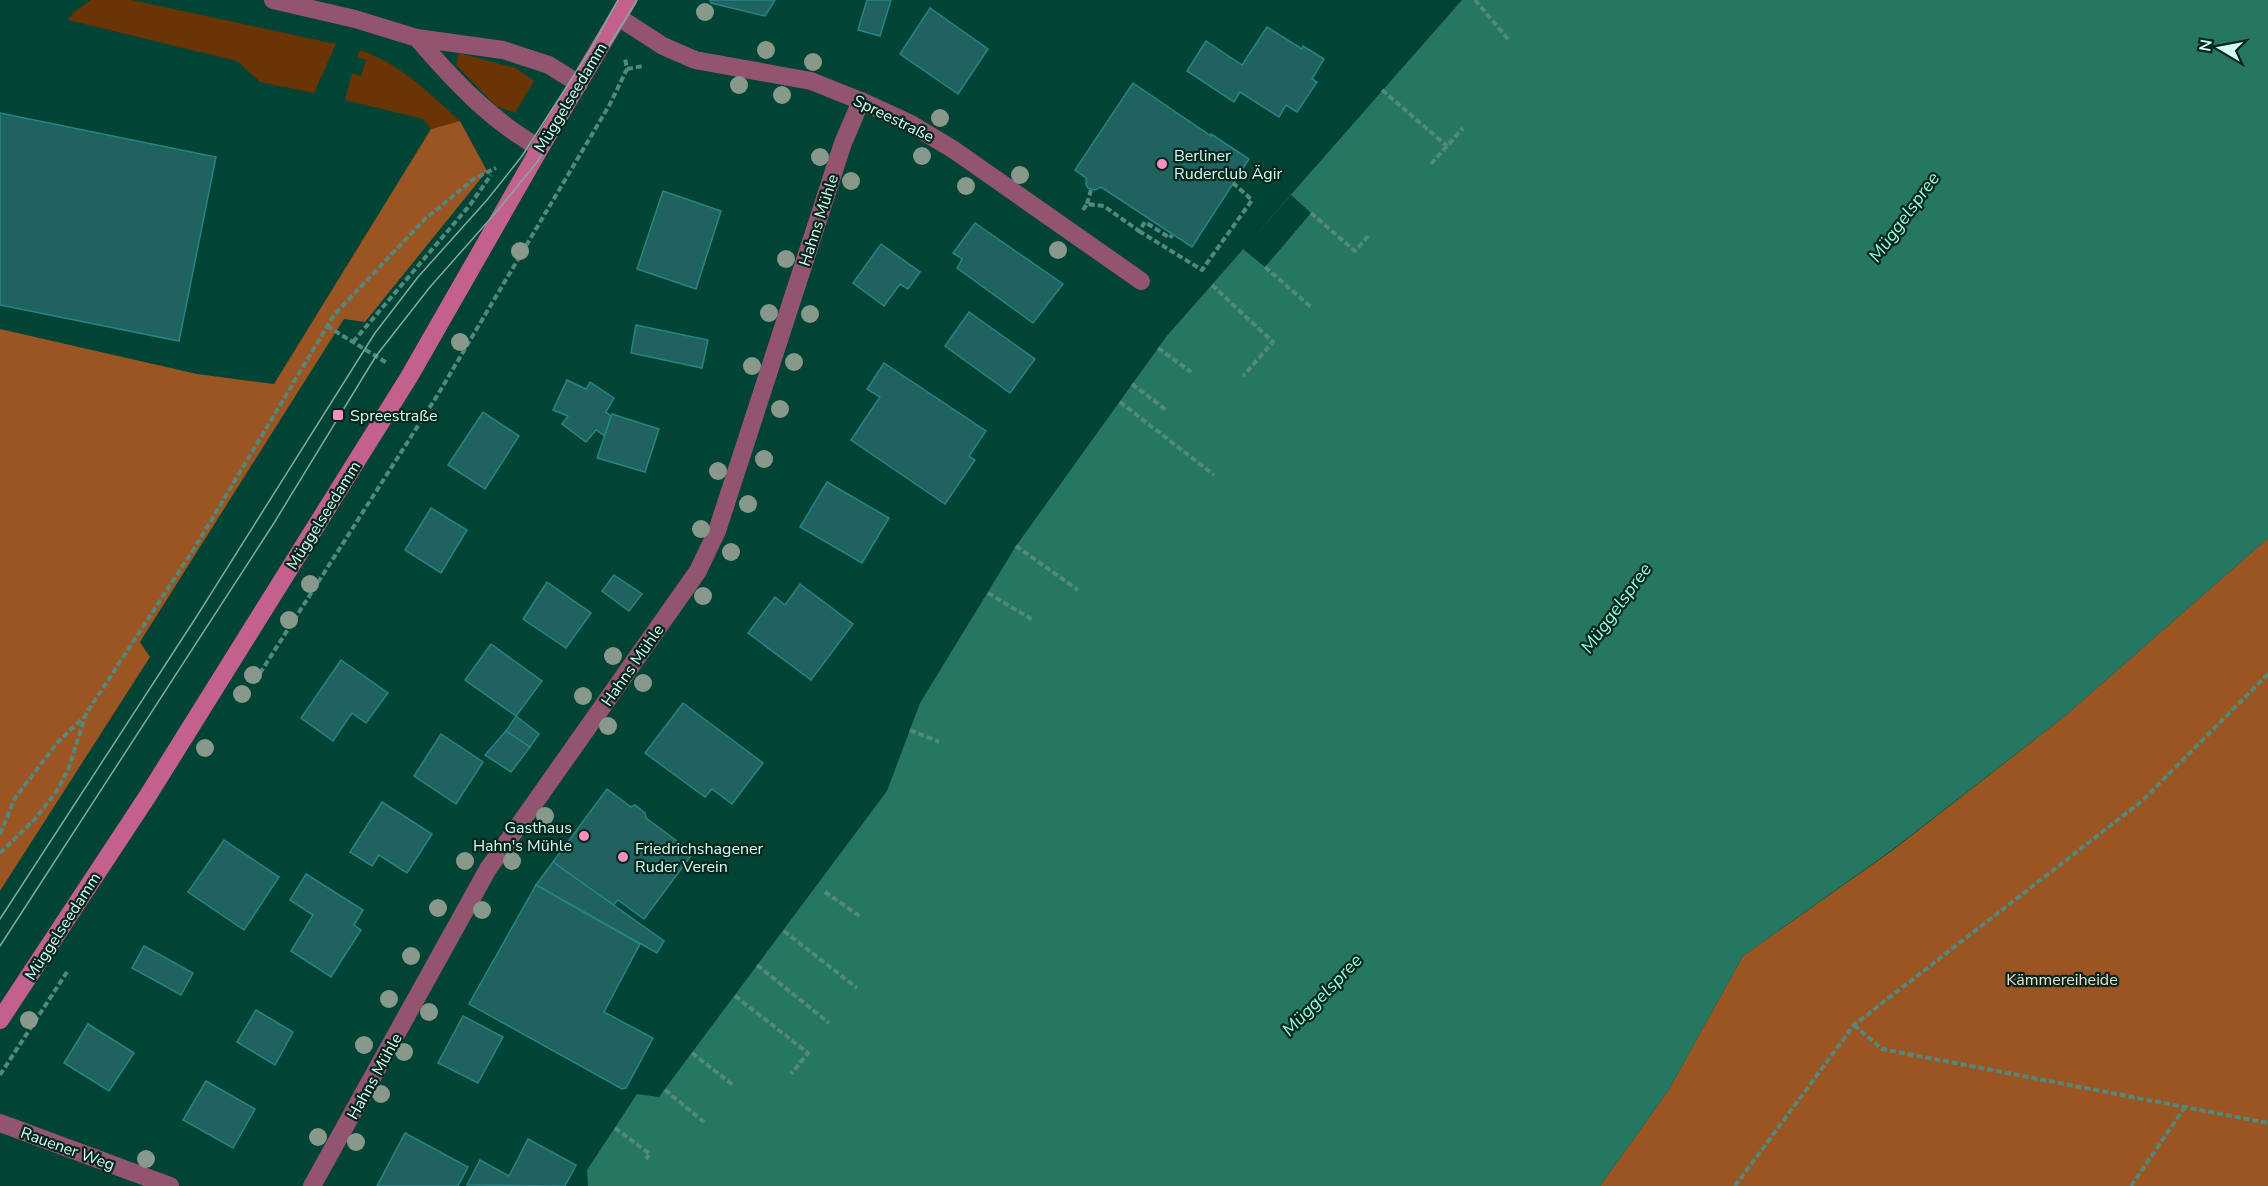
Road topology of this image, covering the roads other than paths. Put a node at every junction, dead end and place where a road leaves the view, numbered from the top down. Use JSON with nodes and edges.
{"nodes":[{"id":1,"x":273,"y":0,"type":"edge"},
{"id":2,"x":628,"y":0,"type":"edge"},
{"id":3,"x":618,"y":17,"type":"junction"},
{"id":4,"x":417,"y":38,"type":"junction"},
{"id":5,"x":579,"y":84,"type":"junction"},
{"id":6,"x":861,"y":101,"type":"junction"},
{"id":7,"x":540,"y":147,"type":"junction"},
{"id":8,"x":1141,"y":281,"type":"dead end"},
{"id":9,"x":0,"y":1020,"type":"edge"},
{"id":10,"x":0,"y":1123,"type":"edge"},
{"id":11,"x":170,"y":1186,"type":"edge"},
{"id":12,"x":312,"y":1186,"type":"edge"}],
"edges":[{"from":1,"to":4,"type":"street"},
{"from":2,"to":3,"type":"main road","name":"Müggelseedamm"},
{"from":3,"to":5,"type":"main road","name":"Müggelseedamm"},
{"from":3,"to":6,"type":"street","name":"Spreestraße"},
{"from":4,"to":5,"type":"street"},
{"from":4,"to":7,"type":"street"},
{"from":5,"to":7,"type":"main road","name":"Müggelseedamm"},
{"from":6,"to":8,"type":"street","name":"Spreestraße"},
{"from":6,"to":12,"type":"street","name":"Hahns Mühle"},
{"from":7,"to":9,"type":"main road","name":"Müggelseedamm"},
{"from":10,"to":11,"type":"street","name":"Rauener Weg"}]}
